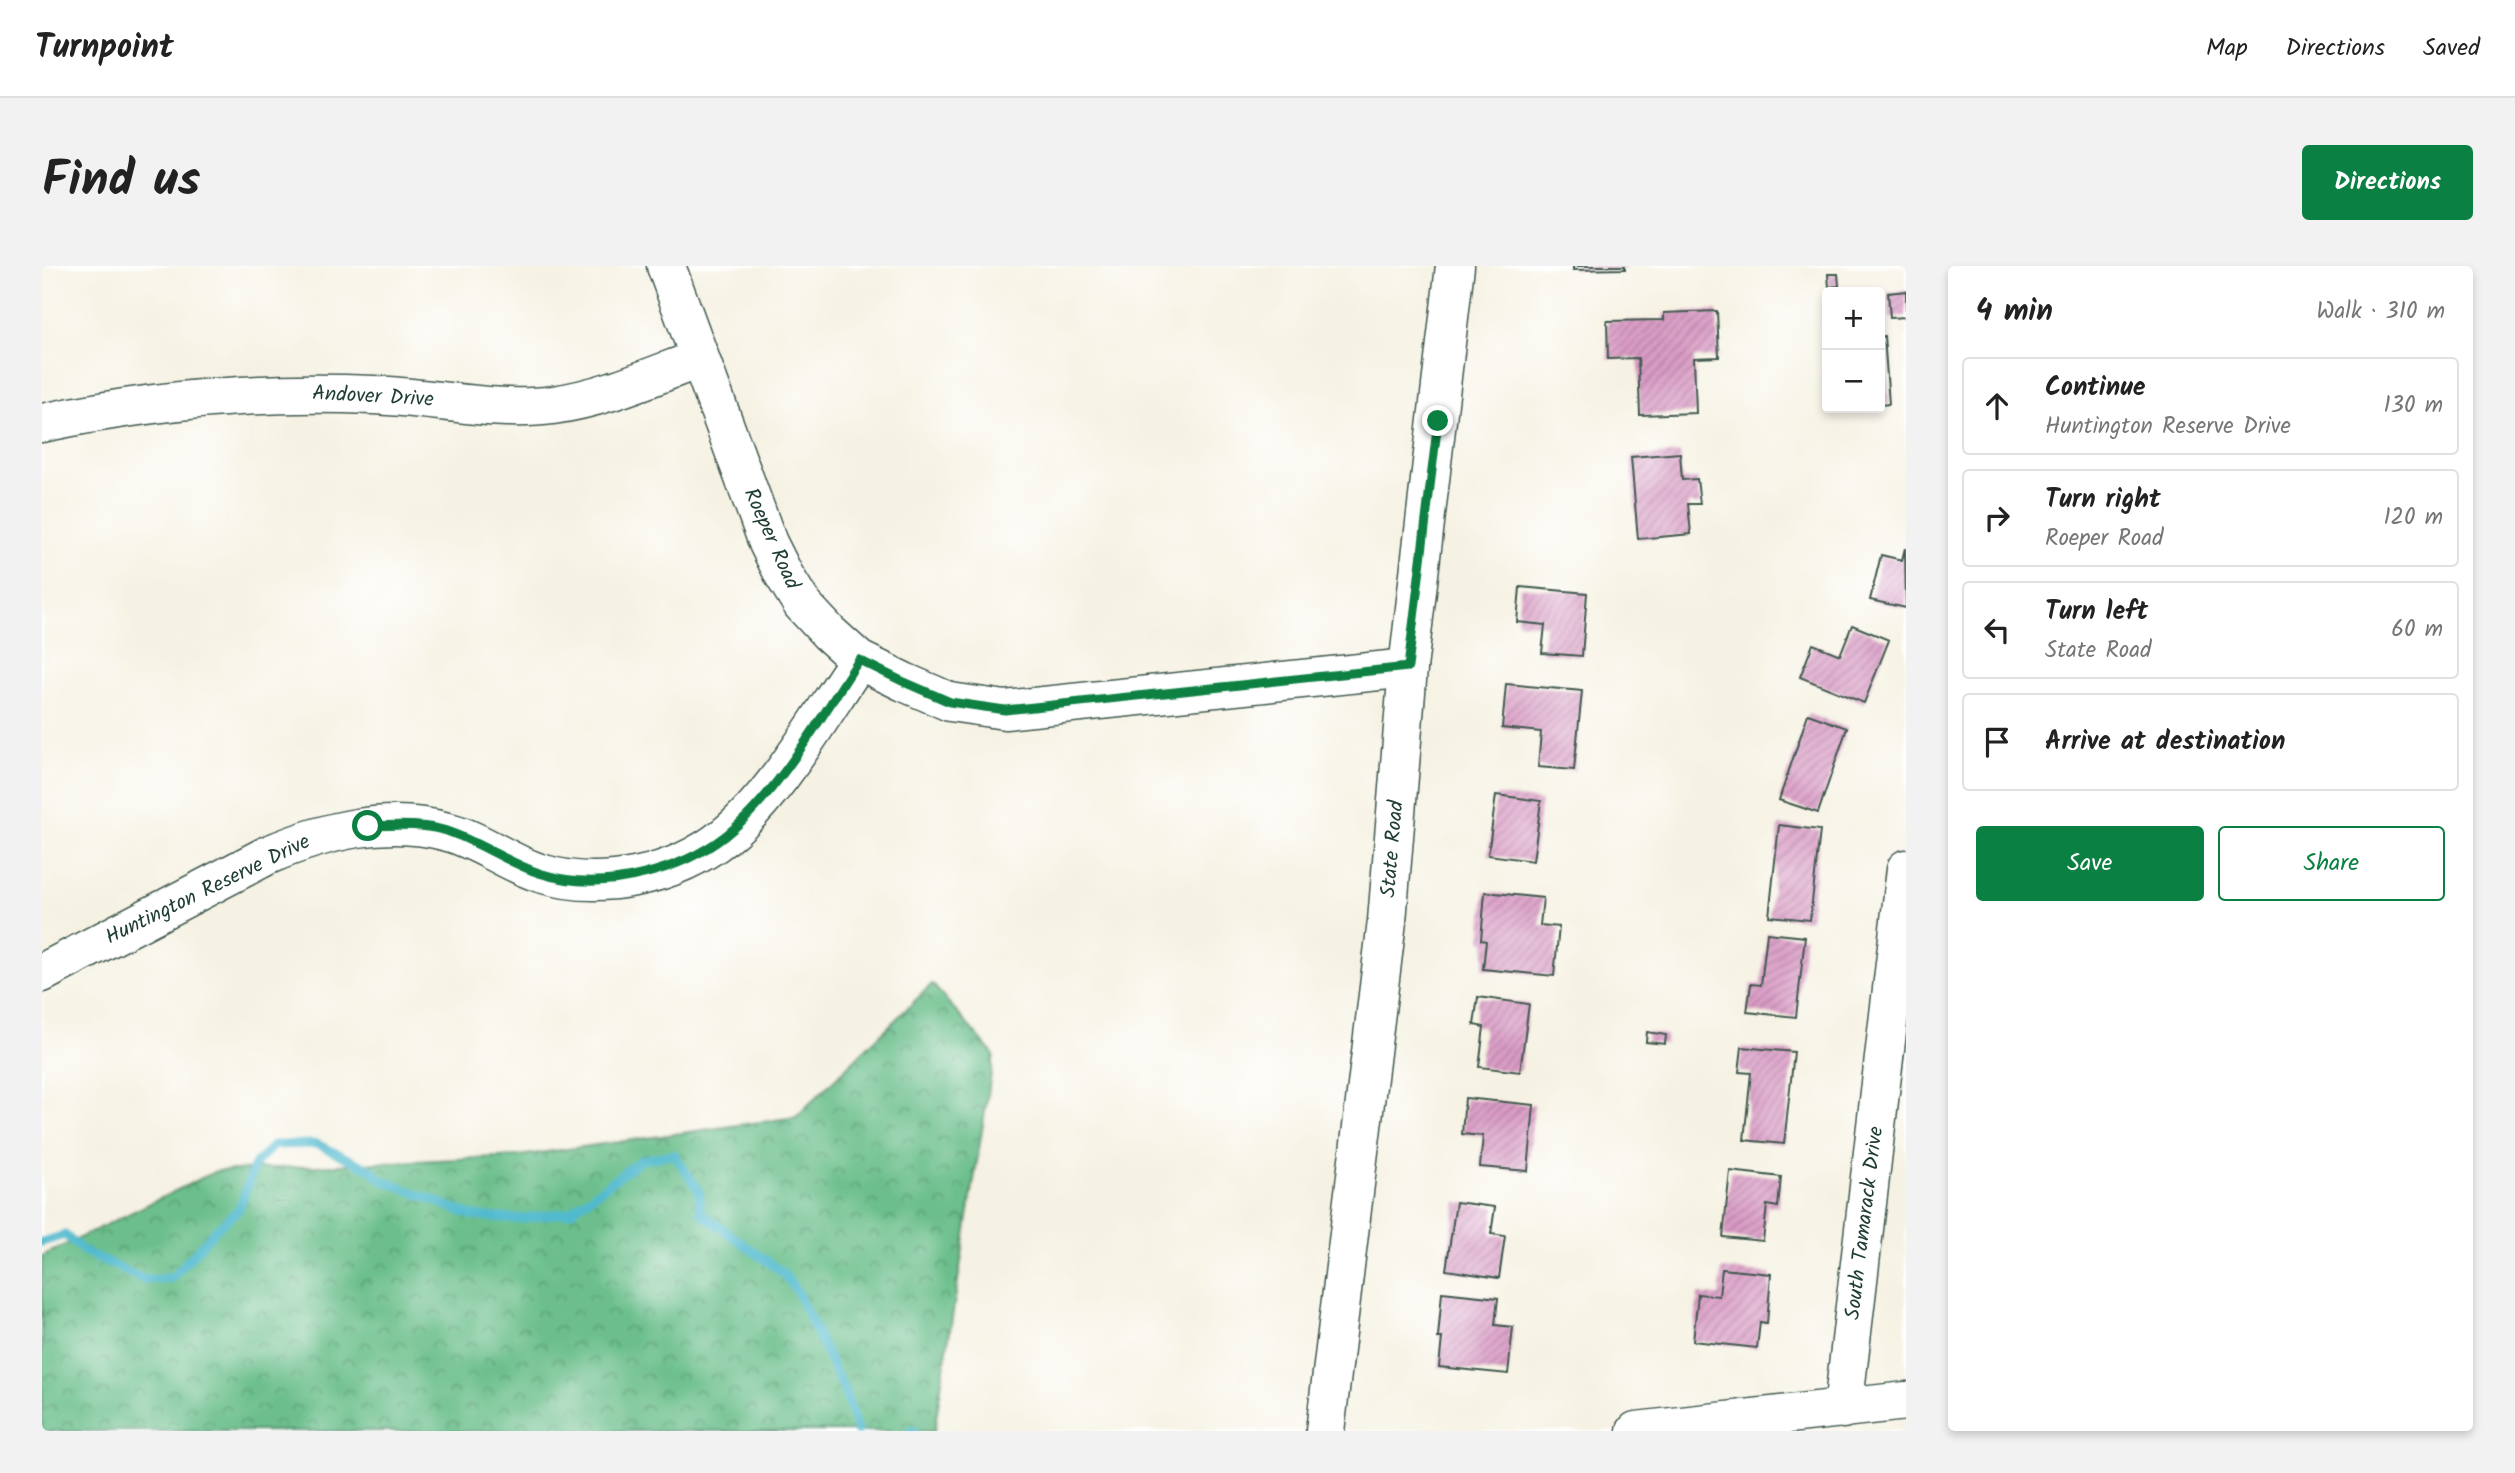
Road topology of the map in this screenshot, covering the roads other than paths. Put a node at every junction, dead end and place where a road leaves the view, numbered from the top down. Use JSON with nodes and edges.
{"nodes":[{"id":1,"x":666,"y":266,"type":"edge"},
{"id":2,"x":1455,"y":266,"type":"edge"},
{"id":3,"x":699,"y":359,"type":"junction"},
{"id":4,"x":42,"y":423,"type":"edge"},
{"id":5,"x":859,"y":660,"type":"junction"},
{"id":6,"x":1408,"y":667,"type":"junction"},
{"id":7,"x":1906,"y":869,"type":"edge"},
{"id":8,"x":42,"y":973,"type":"edge"},
{"id":9,"x":1906,"y":1401,"type":"edge"},
{"id":10,"x":1843,"y":1409,"type":"junction"},
{"id":11,"x":1325,"y":1431,"type":"edge"},
{"id":12,"x":1636,"y":1431,"type":"edge"}],
"edges":[{"from":1,"to":3,"type":"street","name":"Roeper Road"},
{"from":2,"to":6,"type":"street","name":"State Road"},
{"from":3,"to":4,"type":"street","name":"Andover Drive"},
{"from":3,"to":5,"type":"street","name":"Roeper Road"},
{"from":5,"to":6,"type":"street","name":"Roeper Road"},
{"from":5,"to":8,"type":"street","name":"Huntington Reserve Drive"},
{"from":6,"to":11,"type":"street","name":"State Road"},
{"from":7,"to":10,"type":"street","name":"South Tamarack Drive"},
{"from":9,"to":10,"type":"street"},
{"from":10,"to":12,"type":"street"}]}
